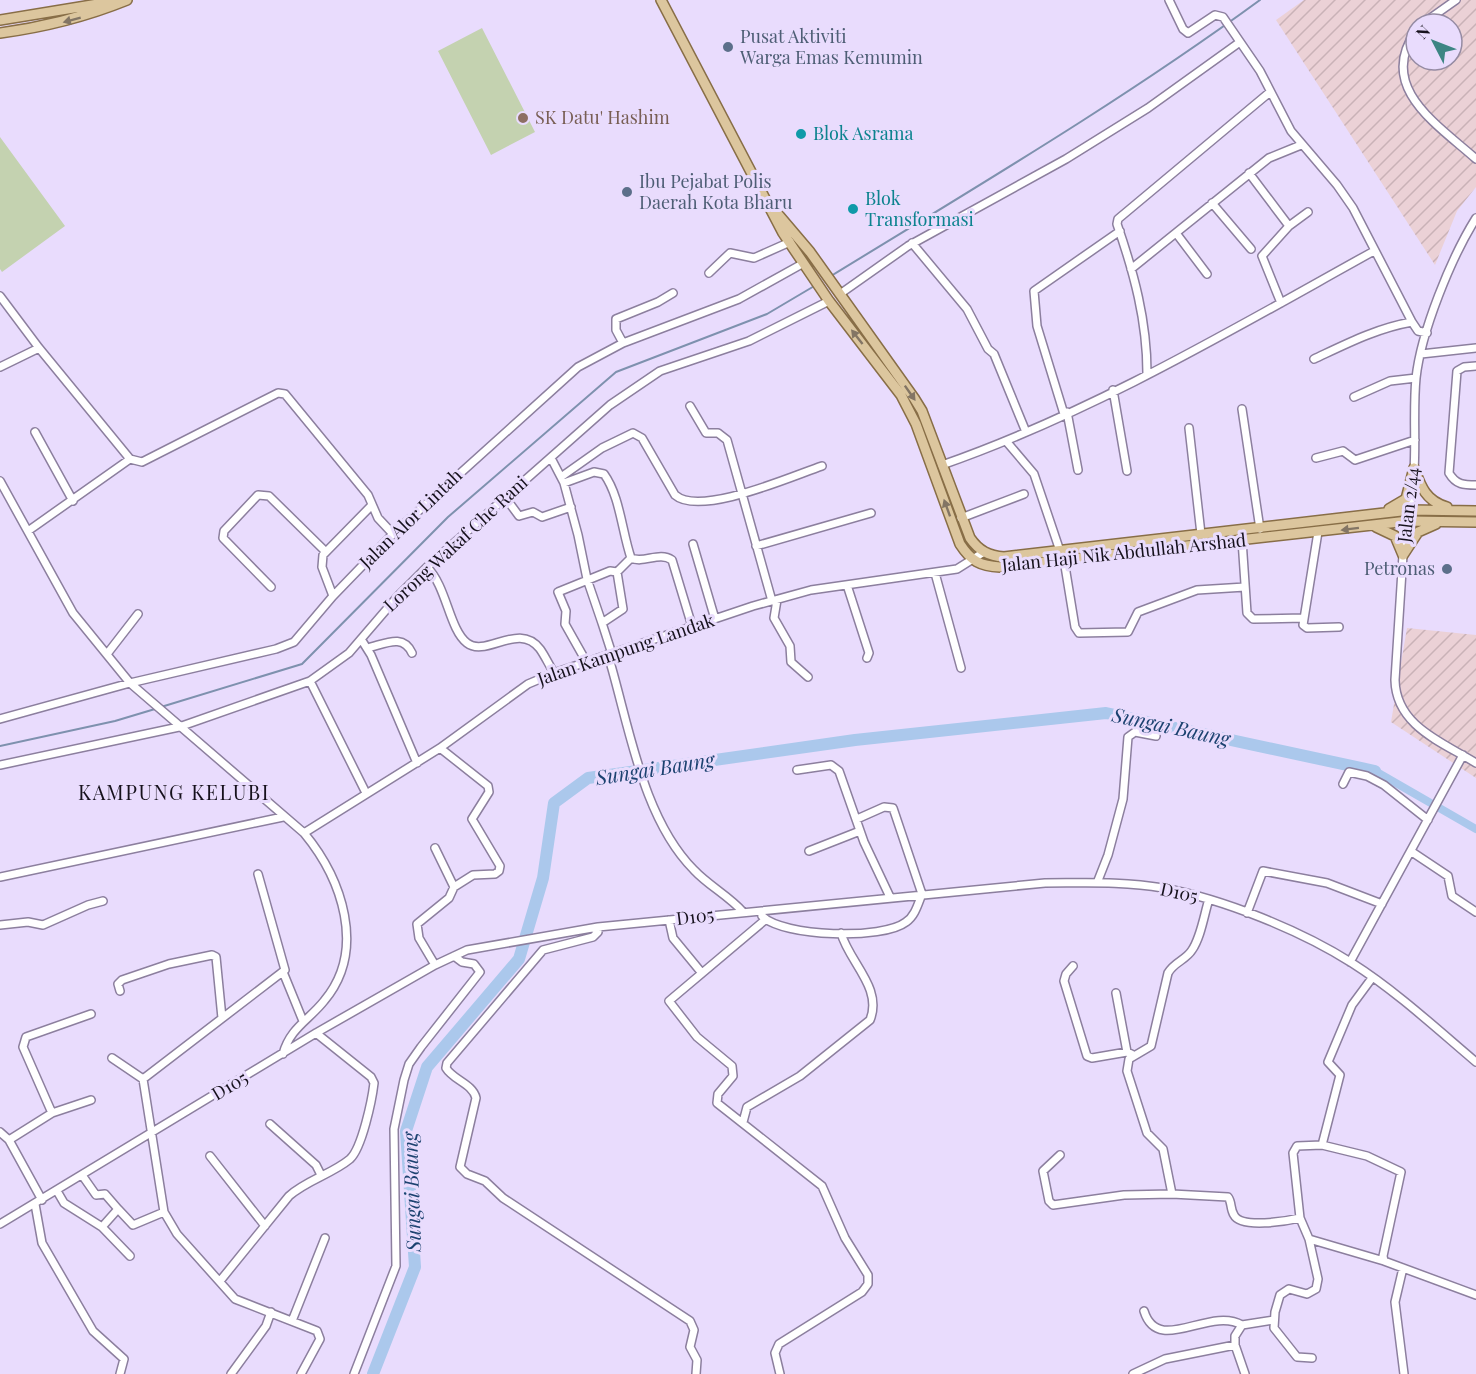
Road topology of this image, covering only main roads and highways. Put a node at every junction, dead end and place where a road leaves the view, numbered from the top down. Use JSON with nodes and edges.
{"nodes":[{"id":1,"x":118,"y":0,"type":"edge"},
{"id":2,"x":127,"y":0,"type":"edge"},
{"id":3,"x":663,"y":0,"type":"edge"},
{"id":4,"x":0,"y":20,"type":"edge"},
{"id":5,"x":0,"y":33,"type":"edge"},
{"id":6,"x":768,"y":203,"type":"junction"},
{"id":7,"x":1461,"y":511,"type":"junction"},
{"id":8,"x":1476,"y":511,"type":"edge"},
{"id":9,"x":1369,"y":515,"type":"junction"},
{"id":10,"x":1447,"y":520,"type":"junction"},
{"id":11,"x":1476,"y":522,"type":"edge"},
{"id":12,"x":1372,"y":526,"type":"junction"}],
"edges":[{"from":1,"to":4,"type":"main road"},
{"from":2,"to":5,"type":"main road","one_way":true},
{"from":3,"to":6,"type":"main road","name":"Jalan Haji Nik Abdullah Arshad"},
{"from":6,"to":9,"type":"main road","name":"Jalan Haji Nik Abdullah Arshad","one_way":true},
{"from":12,"to":6,"type":"main road","name":"Jalan Haji Nik Abdullah Arshad","one_way":true},
{"from":7,"to":8,"type":"main road","name":"Jalan Haji Nik Abdullah Arshad"},
{"from":7,"to":9,"type":"main road","name":"Jalan Haji Nik Abdullah Arshad"},
{"from":7,"to":9,"type":"main road"},
{"from":10,"to":11,"type":"main road","name":"Jalan Haji Nik Abdullah Arshad"},
{"from":10,"to":12,"type":"main road","name":"Jalan Haji Nik Abdullah Arshad"},
{"from":10,"to":12,"type":"main road"}]}
